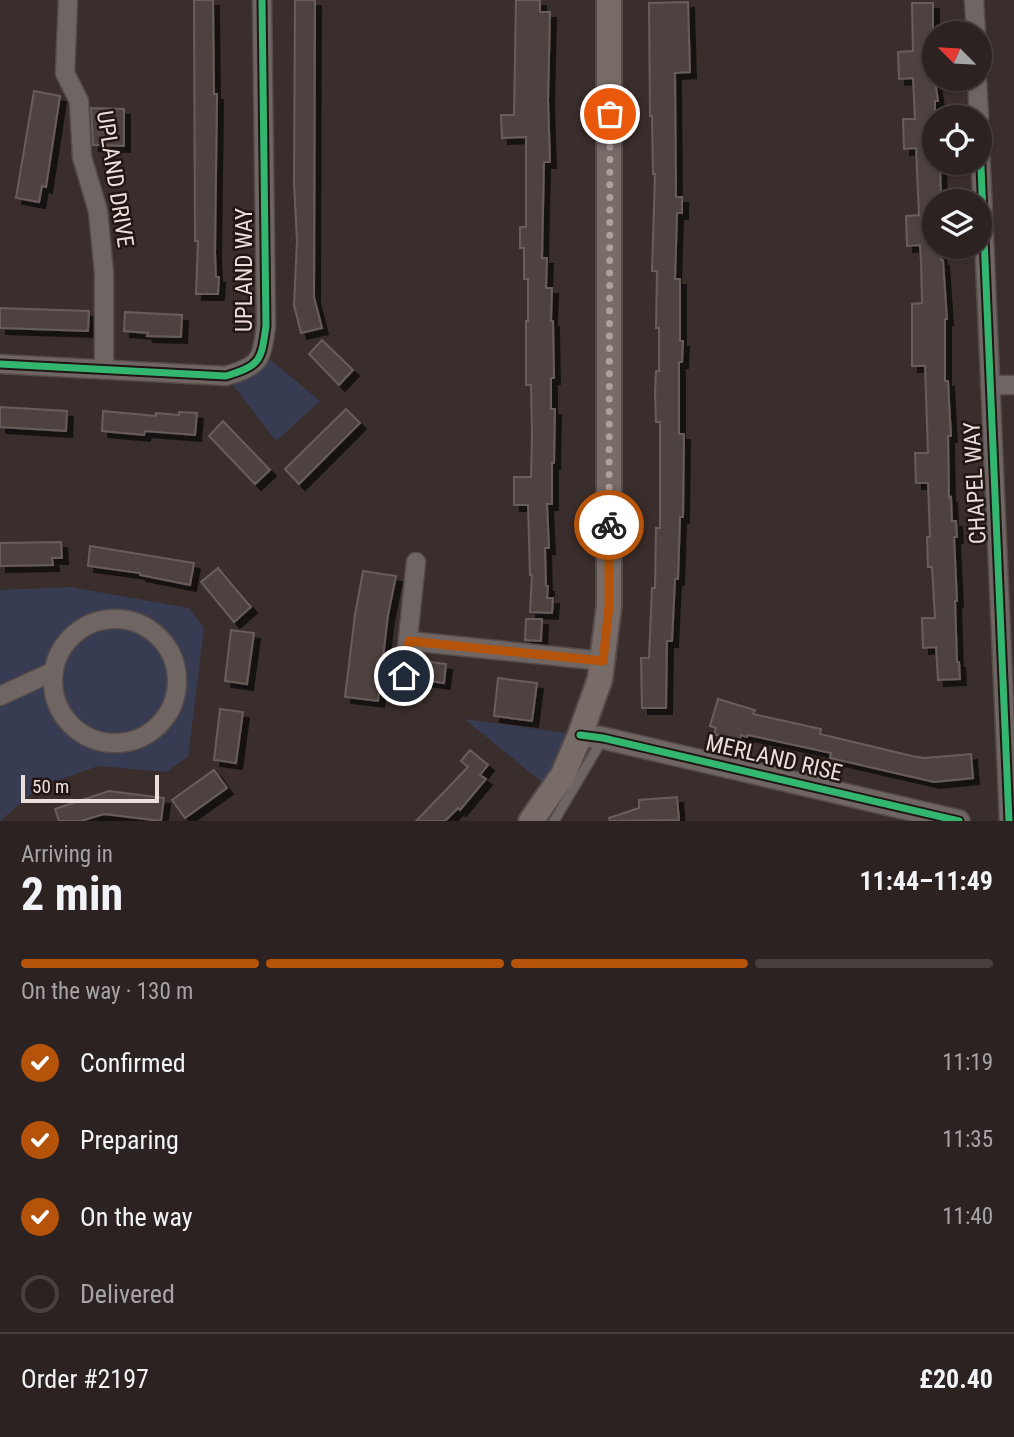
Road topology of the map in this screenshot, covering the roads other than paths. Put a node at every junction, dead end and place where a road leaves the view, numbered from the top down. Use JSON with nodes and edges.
{"nodes":[{"id":1,"x":68,"y":0,"type":"edge"},
{"id":2,"x":261,"y":0,"type":"edge"},
{"id":3,"x":609,"y":0,"type":"edge"},
{"id":4,"x":974,"y":0,"type":"edge"},
{"id":5,"x":975,"y":21,"type":"edge"},
{"id":6,"x":981,"y":175,"type":"edge"},
{"id":7,"x":0,"y":364,"type":"edge"},
{"id":8,"x":104,"y":369,"type":"junction"},
{"id":9,"x":1014,"y":385,"type":"edge"},
{"id":10,"x":990,"y":386,"type":"junction"},
{"id":11,"x":416,"y":562,"type":"dead end"},
{"id":12,"x":409,"y":641,"type":"junction"},
{"id":13,"x":603,"y":661,"type":"junction"},
{"id":14,"x":52,"y":672,"type":"junction"},
{"id":15,"x":404,"y":676,"type":"dead end"},
{"id":16,"x":0,"y":696,"type":"edge"},
{"id":17,"x":591,"y":737,"type":"junction"},
{"id":18,"x":531,"y":821,"type":"edge"},
{"id":19,"x":554,"y":821,"type":"edge"},
{"id":20,"x":959,"y":821,"type":"edge"},
{"id":21,"x":1009,"y":821,"type":"edge"}],
"edges":[{"from":1,"to":8,"type":"street","name":"UPLAND DRIVE"},
{"from":2,"to":8,"type":"street","name":"UPLAND WAY"},
{"from":3,"to":13,"type":"main road"},
{"from":4,"to":5,"type":"street"},
{"from":6,"to":10,"type":"street","name":"CHAPEL WAY"},
{"from":7,"to":8,"type":"street","name":"UPLAND WAY"},
{"from":9,"to":10,"type":"street"},
{"from":10,"to":21,"type":"street","name":"CHAPEL WAY"},
{"from":11,"to":12,"type":"street"},
{"from":12,"to":13,"type":"street"},
{"from":12,"to":15,"type":"street"},
{"from":13,"to":17,"type":"main road"},
{"from":14,"to":14,"type":"street"},
{"from":14,"to":16,"type":"street"},
{"from":17,"to":18,"type":"main road"},
{"from":17,"to":19,"type":"lane"},
{"from":17,"to":20,"type":"street","name":"MERLAND RISE"}]}
